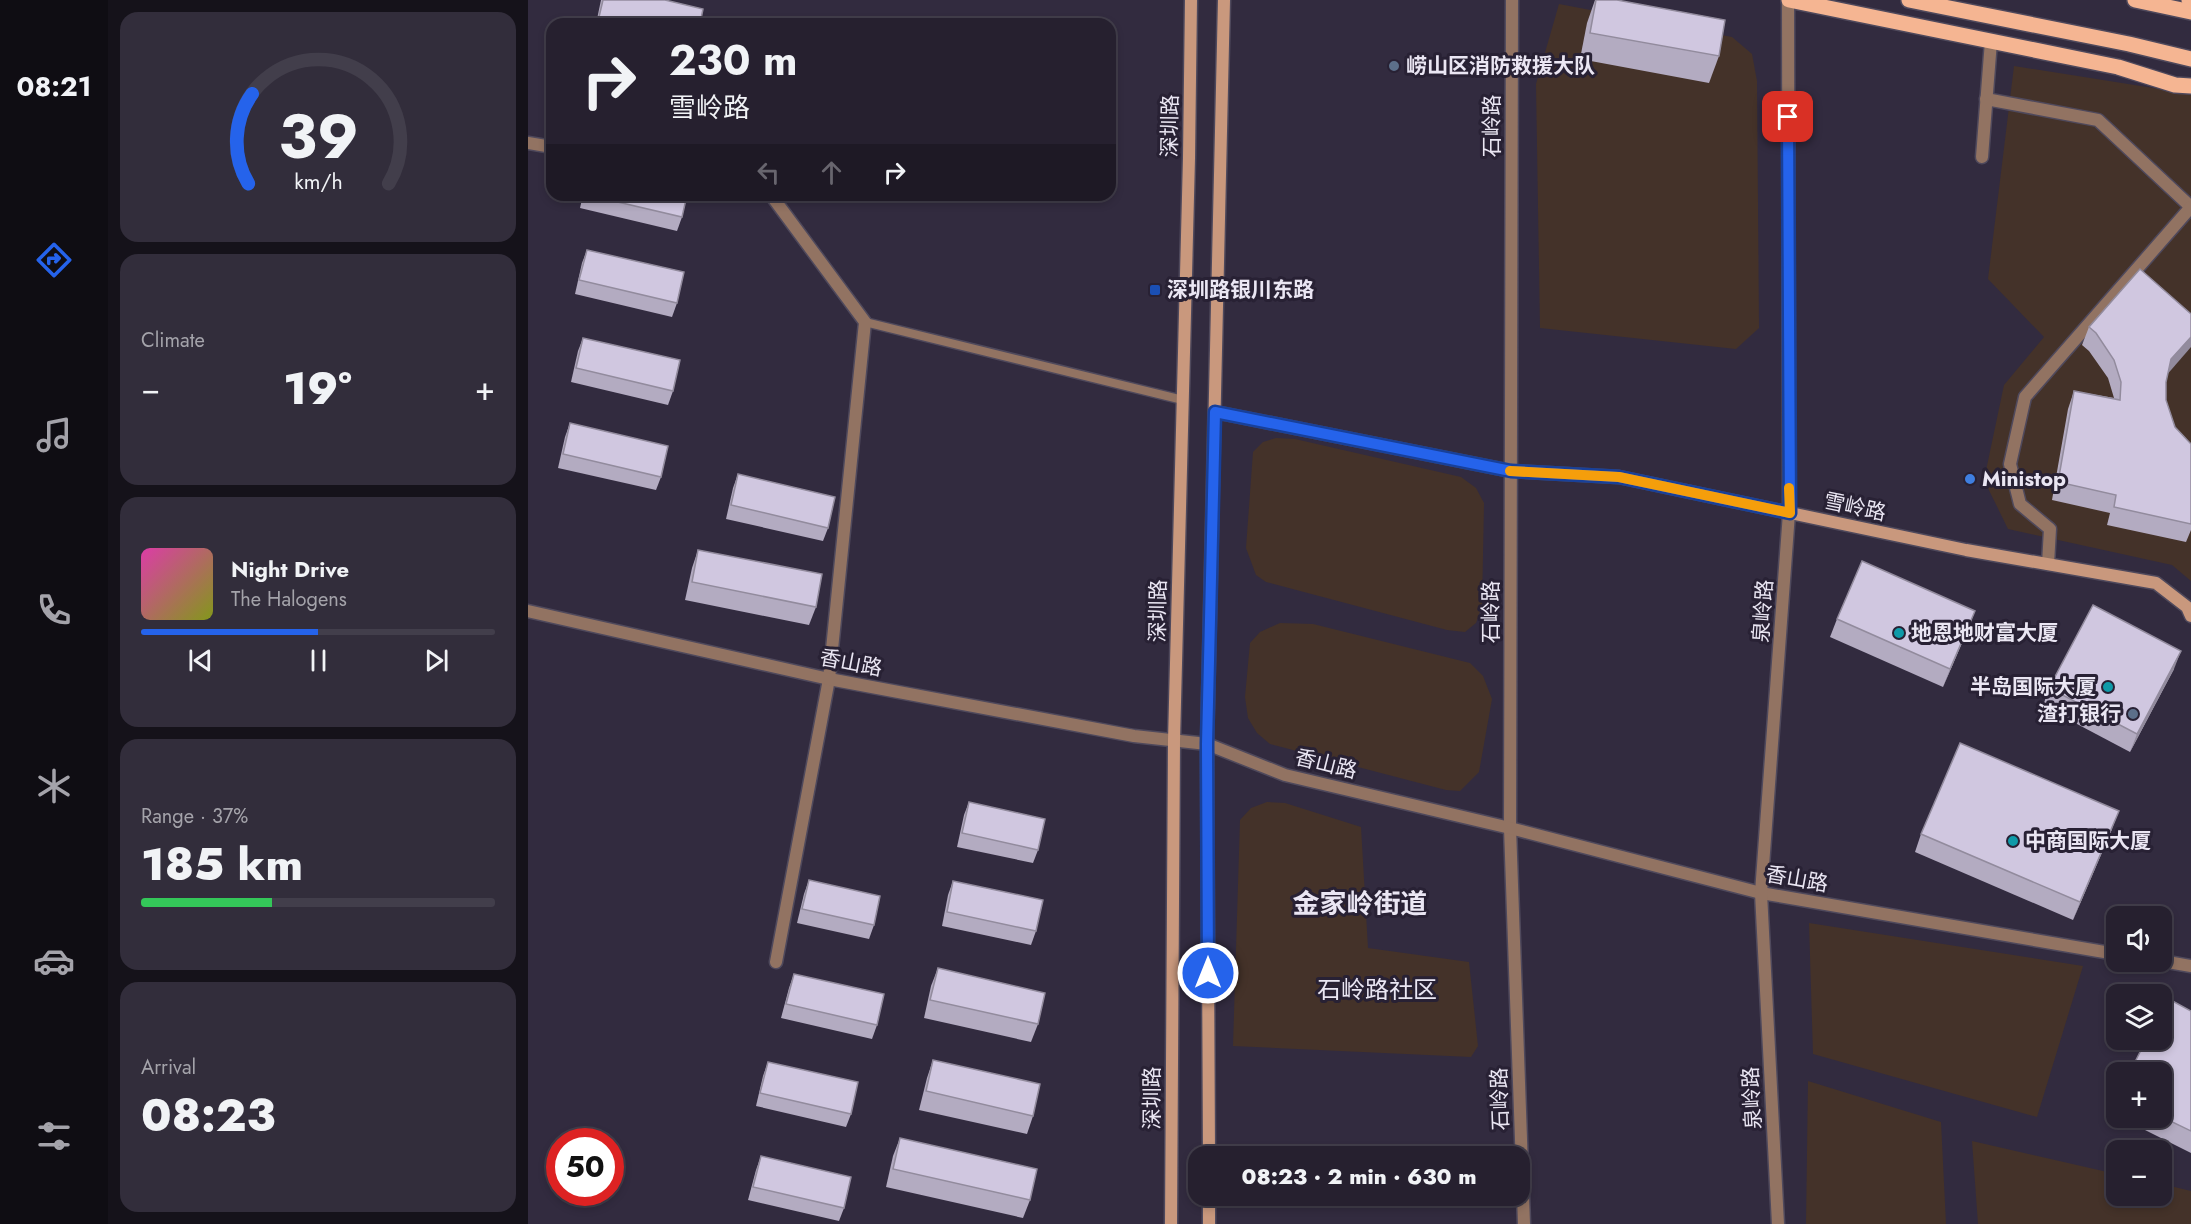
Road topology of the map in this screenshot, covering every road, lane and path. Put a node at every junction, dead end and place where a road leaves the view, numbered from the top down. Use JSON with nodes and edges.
{"nodes":[{"id":1,"x":1191,"y":0,"type":"edge"},
{"id":2,"x":1224,"y":0,"type":"edge"},
{"id":3,"x":1512,"y":0,"type":"edge"},
{"id":4,"x":1789,"y":0,"type":"edge"},
{"id":5,"x":1908,"y":0,"type":"edge"},
{"id":6,"x":2135,"y":0,"type":"edge"},
{"id":7,"x":2191,"y":12,"type":"edge"},
{"id":8,"x":1991,"y":41,"type":"junction"},
{"id":9,"x":2191,"y":59,"type":"edge"},
{"id":10,"x":2183,"y":86,"type":"edge"},
{"id":11,"x":2191,"y":95,"type":"edge"},
{"id":12,"x":1986,"y":99,"type":"junction"},
{"id":13,"x":528,"y":143,"type":"edge"},
{"id":14,"x":546,"y":146,"type":"edge"},
{"id":15,"x":1982,"y":157,"type":"dead end"},
{"id":16,"x":775,"y":201,"type":"edge"},
{"id":17,"x":2191,"y":207,"type":"edge"},
{"id":18,"x":865,"y":322,"type":"junction"},
{"id":19,"x":1183,"y":400,"type":"junction"},
{"id":20,"x":1215,"y":412,"type":"junction"},
{"id":21,"x":1511,"y":471,"type":"junction"},
{"id":22,"x":1790,"y":513,"type":"junction"},
{"id":23,"x":2048,"y":564,"type":"junction"},
{"id":24,"x":2190,"y":609,"type":"edge"},
{"id":25,"x":528,"y":610,"type":"edge"},
{"id":26,"x":829,"y":679,"type":"junction"},
{"id":27,"x":1174,"y":741,"type":"junction"},
{"id":28,"x":1207,"y":744,"type":"junction"},
{"id":29,"x":1510,"y":828,"type":"junction"},
{"id":30,"x":1761,"y":893,"type":"junction"},
{"id":31,"x":2106,"y":952,"type":"edge"},
{"id":32,"x":776,"y":962,"type":"dead end"},
{"id":33,"x":2172,"y":963,"type":"edge"},
{"id":34,"x":2191,"y":966,"type":"edge"},
{"id":35,"x":1209,"y":1146,"type":"edge"},
{"id":36,"x":1209,"y":1206,"type":"edge"},
{"id":37,"x":1171,"y":1224,"type":"edge"},
{"id":38,"x":1209,"y":1224,"type":"edge"},
{"id":39,"x":1524,"y":1224,"type":"edge"},
{"id":40,"x":1778,"y":1224,"type":"edge"}],
"edges":[{"from":1,"to":19,"type":"main road","name":"深圳路"},
{"from":2,"to":20,"type":"main road"},
{"from":3,"to":21,"type":"street","name":"石岭路","number":"石岭路"},
{"from":4,"to":8,"type":"main road"},
{"from":4,"to":22,"type":"street","name":"泉岭路"},
{"from":5,"to":9,"type":"main road"},
{"from":6,"to":7,"type":"main road"},
{"from":8,"to":10,"type":"main road"},
{"from":8,"to":12,"type":"street"},
{"from":10,"to":11,"type":"main road"},
{"from":12,"to":15,"type":"street"},
{"from":12,"to":17,"type":"street"},
{"from":13,"to":14,"type":"street"},
{"from":16,"to":18,"type":"street"},
{"from":17,"to":23,"type":"street"},
{"from":18,"to":19,"type":"lane"},
{"from":18,"to":26,"type":"street"},
{"from":19,"to":27,"type":"main road","name":"深圳路"},
{"from":20,"to":21,"type":"main road","name":"雪岭路"},
{"from":20,"to":28,"type":"main road"},
{"from":21,"to":22,"type":"main road","name":"雪岭路"},
{"from":21,"to":29,"type":"street","name":"石岭路","number":"石岭路"},
{"from":22,"to":23,"type":"main road","name":"雪岭路"},
{"from":22,"to":30,"type":"street","name":"泉岭路"},
{"from":23,"to":24,"type":"main road","name":"雪岭路"},
{"from":25,"to":26,"type":"street","name":"香山路"},
{"from":26,"to":27,"type":"street","name":"香山路"},
{"from":26,"to":32,"type":"street"},
{"from":27,"to":28,"type":"street","name":"香山路"},
{"from":27,"to":37,"type":"main road","name":"深圳路"},
{"from":28,"to":29,"type":"street","name":"香山路"},
{"from":28,"to":35,"type":"main road"},
{"from":29,"to":30,"type":"street","name":"香山路"},
{"from":29,"to":39,"type":"street","name":"石岭路","number":"石岭路"},
{"from":30,"to":31,"type":"street","name":"香山路"},
{"from":30,"to":40,"type":"street","name":"泉岭路"},
{"from":33,"to":34,"type":"street"},
{"from":36,"to":38,"type":"main road"}]}
